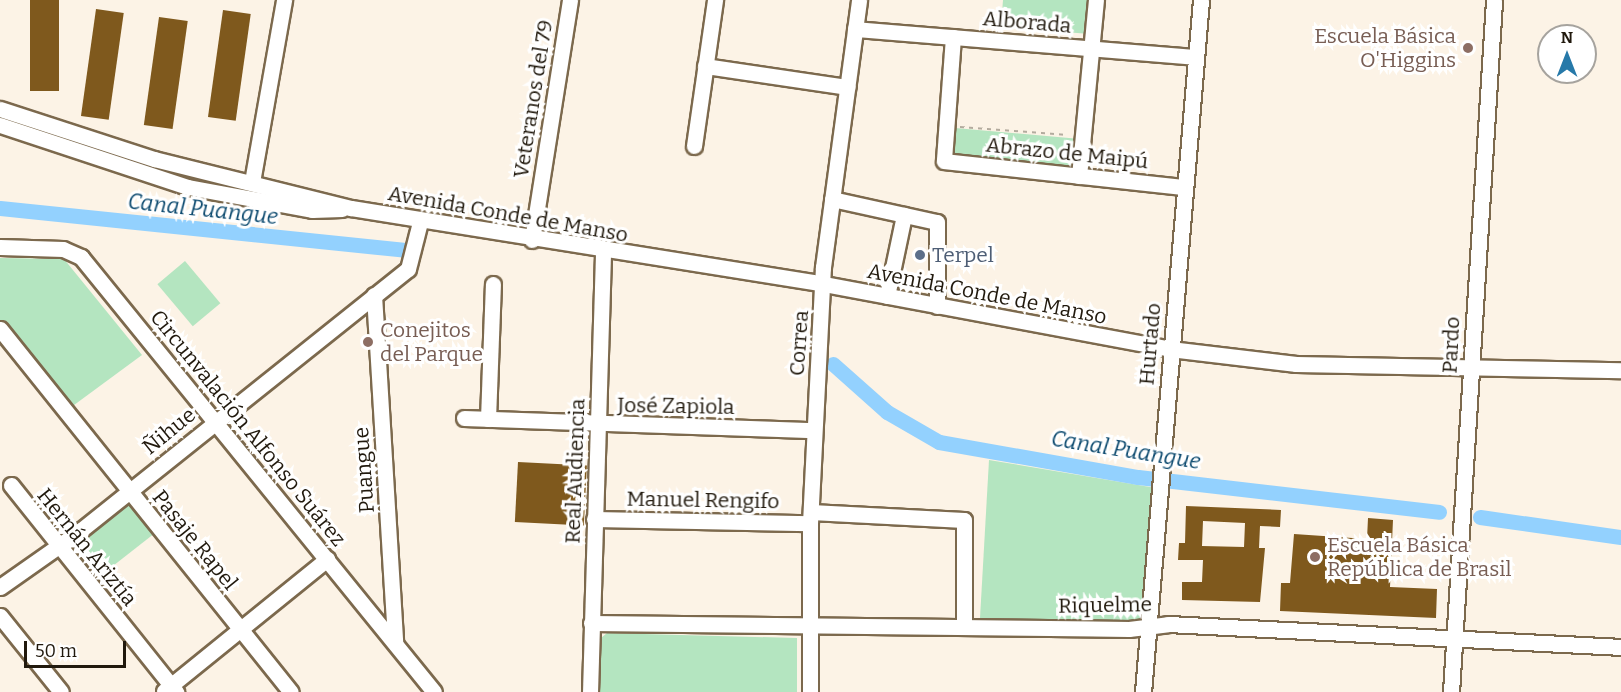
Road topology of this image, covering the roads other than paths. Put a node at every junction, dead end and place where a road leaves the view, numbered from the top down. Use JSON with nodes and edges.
{"nodes":[{"id":1,"x":284,"y":0,"type":"edge"},
{"id":2,"x":570,"y":0,"type":"edge"},
{"id":3,"x":715,"y":0,"type":"edge"},
{"id":4,"x":859,"y":0,"type":"edge"},
{"id":5,"x":1096,"y":0,"type":"edge"},
{"id":6,"x":1201,"y":0,"type":"edge"},
{"id":7,"x":1494,"y":0,"type":"edge"},
{"id":8,"x":855,"y":29,"type":"junction"},
{"id":9,"x":953,"y":37,"type":"junction"},
{"id":10,"x":1091,"y":48,"type":"junction"},
{"id":11,"x":1196,"y":57,"type":"junction"},
{"id":12,"x":705,"y":66,"type":"junction"},
{"id":13,"x":847,"y":87,"type":"junction"},
{"id":14,"x":0,"y":109,"type":"edge"},
{"id":15,"x":0,"y":125,"type":"edge"},
{"id":16,"x":694,"y":146,"type":"dead end"},
{"id":17,"x":1079,"y":176,"type":"junction"},
{"id":18,"x":252,"y":183,"type":"junction"},
{"id":19,"x":1185,"y":187,"type":"junction"},
{"id":20,"x":832,"y":199,"type":"junction"},
{"id":21,"x":351,"y":208,"type":"junction"},
{"id":22,"x":904,"y":215,"type":"junction"},
{"id":23,"x":420,"y":222,"type":"junction"},
{"id":24,"x":532,"y":240,"type":"junction"},
{"id":25,"x":0,"y":247,"type":"edge"},
{"id":26,"x":603,"y":252,"type":"junction"},
{"id":27,"x":493,"y":284,"type":"dead end"},
{"id":28,"x":824,"y":284,"type":"junction"},
{"id":29,"x":374,"y":295,"type":"junction"},
{"id":30,"x":887,"y":296,"type":"junction"},
{"id":31,"x":937,"y":306,"type":"junction"},
{"id":32,"x":0,"y":329,"type":"edge"},
{"id":33,"x":1170,"y":349,"type":"junction"},
{"id":34,"x":1621,"y":370,"type":"edge"},
{"id":35,"x":1470,"y":371,"type":"junction"},
{"id":36,"x":464,"y":418,"type":"dead end"},
{"id":37,"x":488,"y":419,"type":"junction"},
{"id":38,"x":216,"y":420,"type":"junction"},
{"id":39,"x":597,"y":425,"type":"junction"},
{"id":40,"x":814,"y":430,"type":"junction"},
{"id":41,"x":11,"y":485,"type":"dead end"},
{"id":42,"x":129,"y":491,"type":"junction"},
{"id":43,"x":810,"y":518,"type":"junction"},
{"id":44,"x":594,"y":519,"type":"junction"},
{"id":45,"x":58,"y":544,"type":"junction"},
{"id":46,"x":327,"y":559,"type":"junction"},
{"id":47,"x":0,"y":587,"type":"edge"},
{"id":48,"x":0,"y":616,"type":"edge"},
{"id":49,"x":591,"y":623,"type":"junction"},
{"id":50,"x":811,"y":624,"type":"junction"},
{"id":51,"x":964,"y":625,"type":"junction"},
{"id":52,"x":1151,"y":628,"type":"junction"},
{"id":53,"x":240,"y":629,"type":"junction"},
{"id":54,"x":1454,"y":641,"type":"junction"},
{"id":55,"x":396,"y":643,"type":"junction"},
{"id":56,"x":1621,"y":647,"type":"edge"},
{"id":57,"x":170,"y":690,"type":"edge"},
{"id":58,"x":61,"y":692,"type":"edge"},
{"id":59,"x":291,"y":692,"type":"edge"},
{"id":60,"x":434,"y":692,"type":"edge"},
{"id":61,"x":590,"y":692,"type":"edge"},
{"id":62,"x":810,"y":692,"type":"edge"},
{"id":63,"x":1143,"y":692,"type":"edge"},
{"id":64,"x":1451,"y":692,"type":"edge"}],
"edges":[{"from":1,"to":18,"type":"street"},
{"from":2,"to":24,"type":"street","name":"Veteranos del 79"},
{"from":3,"to":12,"type":"street"},
{"from":4,"to":8,"type":"street","name":"Correa"},
{"from":5,"to":10,"type":"street"},
{"from":6,"to":11,"type":"street","name":"Hurtado"},
{"from":7,"to":35,"type":"street","name":"Pardo"},
{"from":8,"to":9,"type":"street","name":"Alborada"},
{"from":8,"to":13,"type":"street","name":"Correa"},
{"from":9,"to":10,"type":"street","name":"Alborada"},
{"from":9,"to":17,"type":"street","name":"Abrazo de Maipú"},
{"from":10,"to":11,"type":"street","name":"Alborada"},
{"from":10,"to":17,"type":"street"},
{"from":11,"to":19,"type":"street","name":"Hurtado"},
{"from":12,"to":13,"type":"street"},
{"from":12,"to":16,"type":"street"},
{"from":13,"to":20,"type":"street","name":"Correa"},
{"from":14,"to":18,"type":"street","name":"Avenida Conde de Manso"},
{"from":15,"to":21,"type":"street","name":"Avenida Conde de Manso"},
{"from":17,"to":19,"type":"street","name":"Abrazo de Maipú"},
{"from":18,"to":21,"type":"street","name":"Avenida Conde de Manso"},
{"from":19,"to":33,"type":"street","name":"Hurtado"},
{"from":20,"to":22,"type":"street"},
{"from":20,"to":28,"type":"street","name":"Correa"},
{"from":21,"to":23,"type":"street","name":"Avenida Conde de Manso"},
{"from":22,"to":30,"type":"street"},
{"from":22,"to":31,"type":"street"},
{"from":23,"to":24,"type":"street","name":"Avenida Conde de Manso"},
{"from":23,"to":29,"type":"street","name":"Ñihue"},
{"from":24,"to":26,"type":"street","name":"Avenida Conde de Manso"},
{"from":25,"to":38,"type":"street","name":"Circunvalación Alfonso Suárez"},
{"from":26,"to":28,"type":"street","name":"Avenida Conde de Manso"},
{"from":26,"to":39,"type":"street","name":"Real Audiencia"},
{"from":27,"to":37,"type":"street"},
{"from":28,"to":30,"type":"street","name":"Avenida Conde de Manso"},
{"from":28,"to":40,"type":"street","name":"Correa"},
{"from":29,"to":38,"type":"street","name":"Ñihue"},
{"from":29,"to":55,"type":"street","name":"Puangue"},
{"from":30,"to":31,"type":"street","name":"Avenida Conde de Manso"},
{"from":31,"to":33,"type":"street","name":"Avenida Conde de Manso"},
{"from":32,"to":42,"type":"street","name":"Pasaje Rapel"},
{"from":33,"to":35,"type":"street","name":"Avenida Conde de Manso"},
{"from":33,"to":52,"type":"street","name":"Hurtado"},
{"from":34,"to":35,"type":"street","name":"Avenida Conde de Manso"},
{"from":35,"to":54,"type":"street","name":"Pardo"},
{"from":36,"to":37,"type":"street","name":"José Zapiola"},
{"from":37,"to":39,"type":"street","name":"José Zapiola"},
{"from":38,"to":42,"type":"street","name":"Ñihue"},
{"from":38,"to":46,"type":"street","name":"Circunvalación Alfonso Suárez"},
{"from":39,"to":40,"type":"street","name":"José Zapiola"},
{"from":39,"to":44,"type":"street","name":"Real Audiencia"},
{"from":40,"to":43,"type":"street","name":"Correa"},
{"from":41,"to":45,"type":"street","name":"Hernán Ariztía"},
{"from":42,"to":45,"type":"street","name":"Ñihue"},
{"from":42,"to":53,"type":"street","name":"Pasaje Rapel"},
{"from":43,"to":44,"type":"street","name":"Manuel Rengifo"},
{"from":43,"to":50,"type":"street","name":"Correa"},
{"from":43,"to":51,"type":"street","name":"Manuel Rengifo"},
{"from":44,"to":49,"type":"street","name":"Real Audiencia"},
{"from":45,"to":47,"type":"street","name":"Ñihue"},
{"from":45,"to":57,"type":"street","name":"Hernán Ariztía"},
{"from":46,"to":53,"type":"street"},
{"from":46,"to":55,"type":"street","name":"Circunvalación Alfonso Suárez"},
{"from":48,"to":58,"type":"street"},
{"from":49,"to":50,"type":"street","name":"Riquelme"},
{"from":49,"to":61,"type":"street","name":"Real Audiencia"},
{"from":50,"to":51,"type":"street","name":"Riquelme"},
{"from":50,"to":62,"type":"street","name":"Correa"},
{"from":51,"to":52,"type":"street","name":"Riquelme"},
{"from":52,"to":54,"type":"street","name":"Riquelme"},
{"from":52,"to":63,"type":"street","name":"Hurtado"},
{"from":53,"to":57,"type":"street"},
{"from":53,"to":59,"type":"street","name":"Pasaje Rapel"},
{"from":54,"to":56,"type":"street","name":"Riquelme"},
{"from":54,"to":64,"type":"street","name":"Pardo"},
{"from":55,"to":60,"type":"street","name":"Circunvalación Alfonso Suárez"}]}
